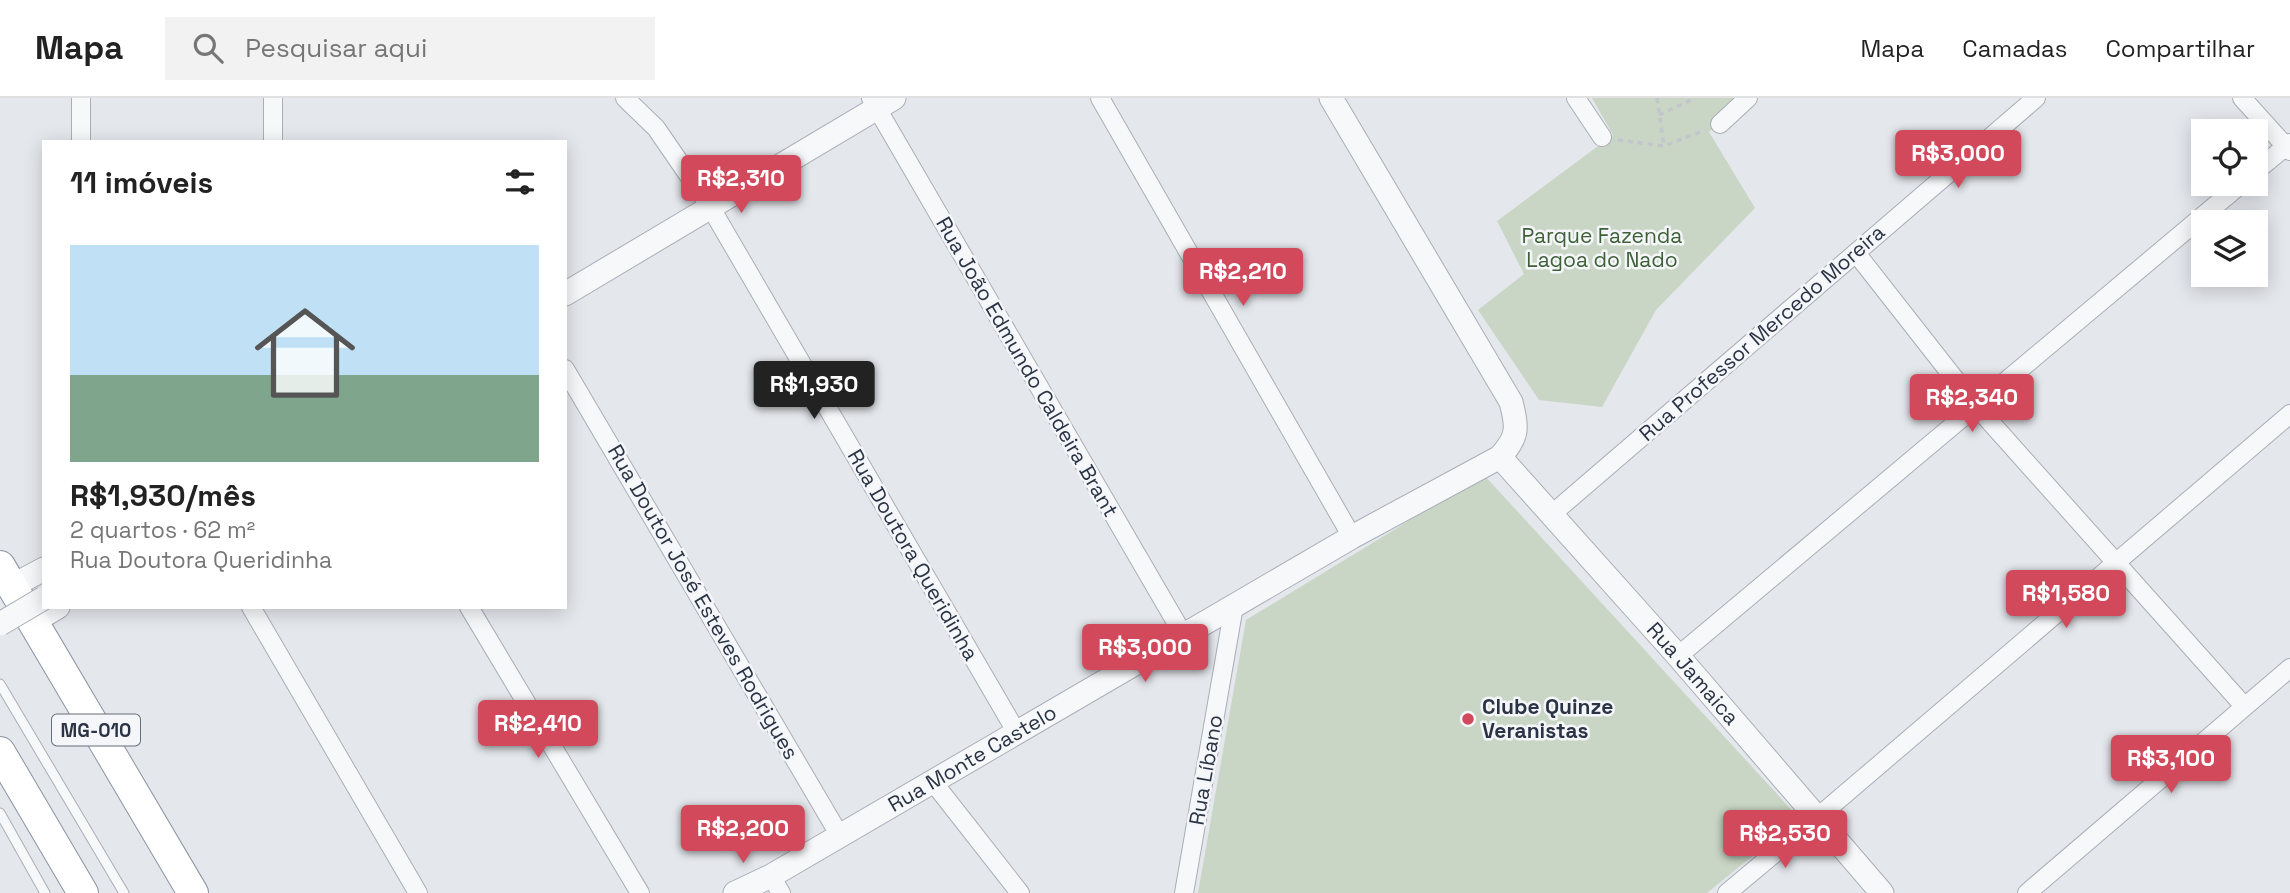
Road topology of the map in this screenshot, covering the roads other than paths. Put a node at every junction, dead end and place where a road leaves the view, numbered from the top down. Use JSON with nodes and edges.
{"nodes":[{"id":1,"x":81,"y":98,"type":"edge"},
{"id":2,"x":273,"y":98,"type":"edge"},
{"id":3,"x":625,"y":98,"type":"edge"},
{"id":4,"x":1100,"y":98,"type":"edge"},
{"id":5,"x":1331,"y":98,"type":"edge"},
{"id":6,"x":1576,"y":98,"type":"edge"},
{"id":7,"x":1748,"y":98,"type":"edge"},
{"id":8,"x":2242,"y":98,"type":"edge"},
{"id":9,"x":2031,"y":100,"type":"edge"},
{"id":10,"x":881,"y":101,"type":"edge"},
{"id":11,"x":1720,"y":124,"type":"road end"},
{"id":12,"x":1602,"y":137,"type":"road end"},
{"id":13,"x":81,"y":140,"type":"edge"},
{"id":14,"x":274,"y":140,"type":"edge"},
{"id":15,"x":2289,"y":147,"type":"edge"},
{"id":16,"x":2268,"y":163,"type":"edge"},
{"id":17,"x":2227,"y":196,"type":"edge"},
{"id":18,"x":711,"y":208,"type":"junction"},
{"id":19,"x":1856,"y":253,"type":"junction"},
{"id":20,"x":567,"y":293,"type":"edge"},
{"id":21,"x":567,"y":372,"type":"edge"},
{"id":22,"x":1976,"y":406,"type":"junction"},
{"id":23,"x":2290,"y":414,"type":"edge"},
{"id":24,"x":1500,"y":457,"type":"junction"},
{"id":25,"x":1552,"y":514,"type":"junction"},
{"id":26,"x":1352,"y":537,"type":"junction"},
{"id":27,"x":2116,"y":562,"type":"junction"},
{"id":28,"x":42,"y":569,"type":"edge"},
{"id":29,"x":6,"y":576,"type":"edge"},
{"id":30,"x":42,"y":606,"type":"edge"},
{"id":31,"x":1234,"y":606,"type":"junction"},
{"id":32,"x":45,"y":609,"type":"edge"},
{"id":33,"x":252,"y":609,"type":"edge"},
{"id":34,"x":469,"y":609,"type":"edge"},
{"id":35,"x":0,"y":624,"type":"edge"},
{"id":36,"x":1184,"y":636,"type":"junction"},
{"id":37,"x":1678,"y":656,"type":"junction"},
{"id":38,"x":2290,"y":668,"type":"edge"},
{"id":39,"x":0,"y":684,"type":"edge"},
{"id":40,"x":2244,"y":706,"type":"junction"},
{"id":41,"x":1017,"y":733,"type":"junction"},
{"id":42,"x":0,"y":751,"type":"edge"},
{"id":43,"x":933,"y":782,"type":"junction"},
{"id":44,"x":0,"y":813,"type":"edge"},
{"id":45,"x":1818,"y":817,"type":"junction"},
{"id":46,"x":840,"y":836,"type":"junction"},
{"id":47,"x":776,"y":885,"type":"edge"},
{"id":48,"x":45,"y":893,"type":"edge"},
{"id":49,"x":83,"y":893,"type":"edge"},
{"id":50,"x":124,"y":893,"type":"edge"},
{"id":51,"x":193,"y":893,"type":"edge"},
{"id":52,"x":418,"y":893,"type":"edge"},
{"id":53,"x":640,"y":893,"type":"edge"},
{"id":54,"x":735,"y":893,"type":"edge"},
{"id":55,"x":1020,"y":893,"type":"edge"},
{"id":56,"x":1184,"y":893,"type":"edge"},
{"id":57,"x":1727,"y":893,"type":"edge"},
{"id":58,"x":1882,"y":893,"type":"edge"},
{"id":59,"x":2026,"y":893,"type":"edge"}],
"edges":[{"from":1,"to":13,"type":"street"},
{"from":2,"to":14,"type":"street"},
{"from":3,"to":18,"type":"street","name":"Rua Doutora Queridinha"},
{"from":4,"to":26,"type":"street"},
{"from":5,"to":24,"type":"street"},
{"from":6,"to":12,"type":"street"},
{"from":7,"to":11,"type":"street"},
{"from":8,"to":15,"type":"street"},
{"from":9,"to":19,"type":"street","name":"Rua Professor Mercedo Moreira"},
{"from":10,"to":18,"type":"street"},
{"from":10,"to":36,"type":"street","name":"Rua João Edmundo Caldeira Brant"},
{"from":15,"to":16,"type":"street"},
{"from":17,"to":22,"type":"street"},
{"from":18,"to":20,"type":"street"},
{"from":18,"to":41,"type":"street","name":"Rua Doutora Queridinha"},
{"from":19,"to":22,"type":"street"},
{"from":19,"to":25,"type":"street","name":"Rua Professor Mercedo Moreira"},
{"from":21,"to":46,"type":"street","name":"Rua Doutor José Esteves Rodrigues"},
{"from":22,"to":27,"type":"street"},
{"from":22,"to":37,"type":"street"},
{"from":23,"to":27,"type":"street"},
{"from":24,"to":25,"type":"street","name":"Rua Jamaica"},
{"from":24,"to":26,"type":"street","name":"Rua Monte Castelo"},
{"from":25,"to":37,"type":"street","name":"Rua Jamaica"},
{"from":26,"to":31,"type":"street","name":"Rua Monte Castelo"},
{"from":27,"to":40,"type":"street"},
{"from":27,"to":45,"type":"street"},
{"from":28,"to":29,"type":"street"},
{"from":29,"to":30,"type":"highway","number":"MG-010"},
{"from":31,"to":36,"type":"street","name":"Rua Monte Castelo"},
{"from":31,"to":56,"type":"street","name":"Rua Líbano"},
{"from":32,"to":35,"type":"street","bridge":true},
{"from":32,"to":51,"type":"highway","number":"MG-010"},
{"from":33,"to":52,"type":"street"},
{"from":34,"to":53,"type":"street"},
{"from":36,"to":41,"type":"street","name":"Rua Monte Castelo"},
{"from":37,"to":45,"type":"street","name":"Rua Jamaica"},
{"from":38,"to":40,"type":"street"},
{"from":39,"to":50,"type":"lane"},
{"from":40,"to":59,"type":"street"},
{"from":41,"to":43,"type":"street","name":"Rua Monte Castelo"},
{"from":42,"to":49,"type":"highway"},
{"from":43,"to":46,"type":"street","name":"Rua Monte Castelo"},
{"from":43,"to":55,"type":"street"},
{"from":44,"to":48,"type":"lane"},
{"from":45,"to":57,"type":"street"},
{"from":45,"to":58,"type":"street","name":"Rua Jamaica"},
{"from":46,"to":47,"type":"street","name":"Rua Monte Castelo"},
{"from":47,"to":54,"type":"street","name":"Rua Monte Castelo"}]}
